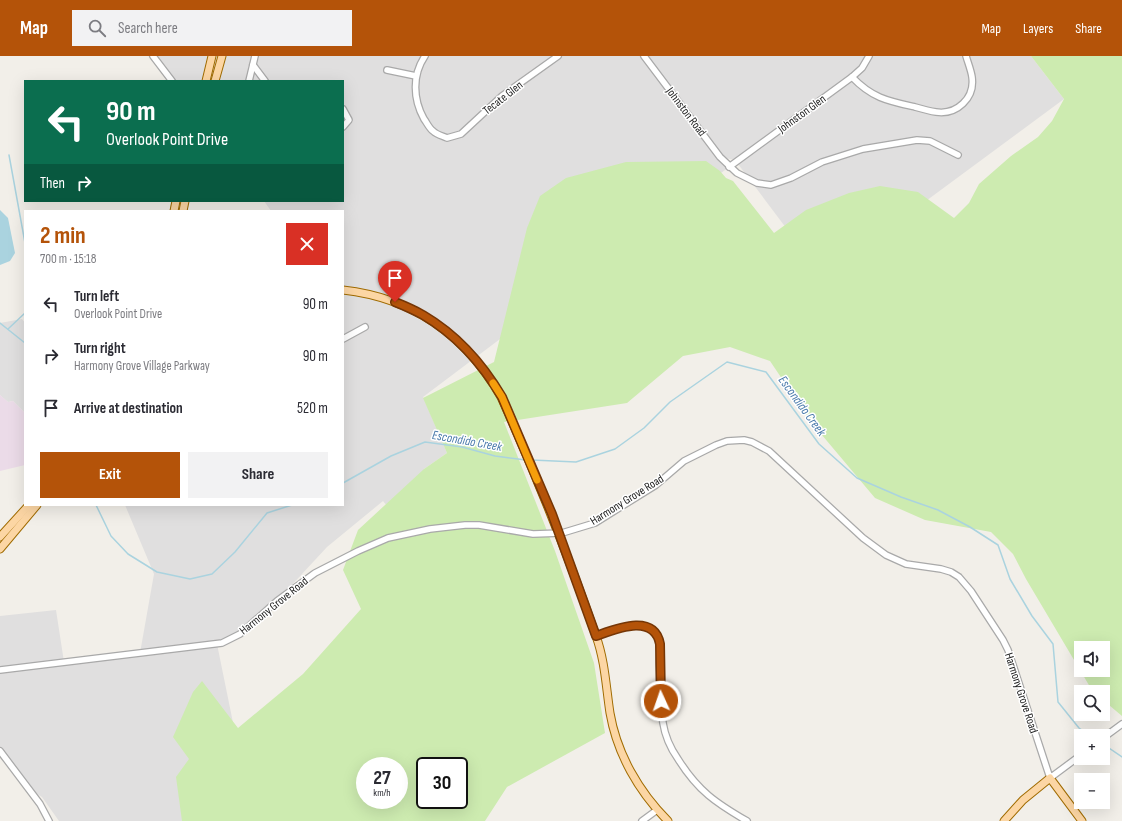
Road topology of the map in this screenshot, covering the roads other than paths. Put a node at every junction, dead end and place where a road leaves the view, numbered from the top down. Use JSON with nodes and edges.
{"nodes":[{"id":1,"x":153,"y":56,"type":"edge"},
{"id":2,"x":212,"y":56,"type":"edge"},
{"id":3,"x":222,"y":56,"type":"edge"},
{"id":4,"x":255,"y":56,"type":"edge"},
{"id":5,"x":424,"y":56,"type":"edge"},
{"id":6,"x":558,"y":56,"type":"edge"},
{"id":7,"x":644,"y":56,"type":"edge"},
{"id":8,"x":869,"y":56,"type":"edge"},
{"id":9,"x":966,"y":56,"type":"edge"},
{"id":10,"x":253,"y":66,"type":"junction"},
{"id":11,"x":387,"y":70,"type":"dead end"},
{"id":12,"x":416,"y":76,"type":"junction"},
{"id":13,"x":852,"y":77,"type":"junction"},
{"id":14,"x":171,"y":80,"type":"edge"},
{"id":15,"x":206,"y":80,"type":"edge"},
{"id":16,"x":215,"y":80,"type":"edge"},
{"id":17,"x":249,"y":80,"type":"edge"},
{"id":18,"x":264,"y":80,"type":"edge"},
{"id":19,"x":344,"y":111,"type":"edge"},
{"id":20,"x":344,"y":126,"type":"edge"},
{"id":21,"x":958,"y":155,"type":"dead end"},
{"id":22,"x":729,"y":167,"type":"junction"},
{"id":23,"x":344,"y":290,"type":"edge"},
{"id":24,"x":365,"y":327,"type":"dead end"},
{"id":25,"x":344,"y":339,"type":"edge"},
{"id":26,"x":28,"y":506,"type":"edge"},
{"id":27,"x":37,"y":506,"type":"edge"},
{"id":28,"x":558,"y":533,"type":"junction"},
{"id":29,"x":0,"y":537,"type":"edge"},
{"id":30,"x":0,"y":549,"type":"edge"},
{"id":31,"x":596,"y":636,"type":"junction"},
{"id":32,"x":0,"y":670,"type":"edge"},
{"id":33,"x":1122,"y":724,"type":"edge"},
{"id":34,"x":1110,"y":733,"type":"edge"},
{"id":35,"x":0,"y":751,"type":"edge"},
{"id":36,"x":1074,"y":760,"type":"edge"},
{"id":37,"x":1050,"y":778,"type":"junction"},
{"id":38,"x":657,"y":810,"type":"junction"},
{"id":39,"x":49,"y":821,"type":"edge"},
{"id":40,"x":642,"y":821,"type":"edge"},
{"id":41,"x":668,"y":821,"type":"edge"},
{"id":42,"x":747,"y":821,"type":"edge"},
{"id":43,"x":1004,"y":821,"type":"edge"},
{"id":44,"x":1082,"y":821,"type":"edge"}],
"edges":[{"from":1,"to":14,"type":"street"},
{"from":2,"to":15,"type":"main road"},
{"from":3,"to":16,"type":"main road"},
{"from":4,"to":10,"type":"street"},
{"from":5,"to":12,"type":"street"},
{"from":6,"to":12,"type":"street","name":"Tecate Glen"},
{"from":7,"to":22,"type":"street","name":"Johnston Road"},
{"from":8,"to":13,"type":"street","name":"Johnston Glen"},
{"from":9,"to":13,"type":"street"},
{"from":10,"to":17,"type":"street"},
{"from":10,"to":18,"type":"street"},
{"from":11,"to":12,"type":"street"},
{"from":13,"to":22,"type":"street","name":"Johnston Glen"},
{"from":19,"to":20,"type":"street"},
{"from":21,"to":22,"type":"street","name":"Johnston Road"},
{"from":23,"to":28,"type":"main road"},
{"from":24,"to":25,"type":"street"},
{"from":26,"to":29,"type":"main road"},
{"from":27,"to":30,"type":"main road"},
{"from":28,"to":31,"type":"main road"},
{"from":28,"to":32,"type":"street","name":"Harmony Grove Road"},
{"from":28,"to":37,"type":"street","name":"Harmony Grove Road"},
{"from":31,"to":38,"type":"main road"},
{"from":31,"to":42,"type":"street"},
{"from":33,"to":34,"type":"street"},
{"from":35,"to":39,"type":"street"},
{"from":36,"to":37,"type":"street"},
{"from":37,"to":43,"type":"main road"},
{"from":37,"to":44,"type":"main road","name":"Harmony Grove Road"},
{"from":38,"to":40,"type":"street"},
{"from":38,"to":41,"type":"main road"}]}
